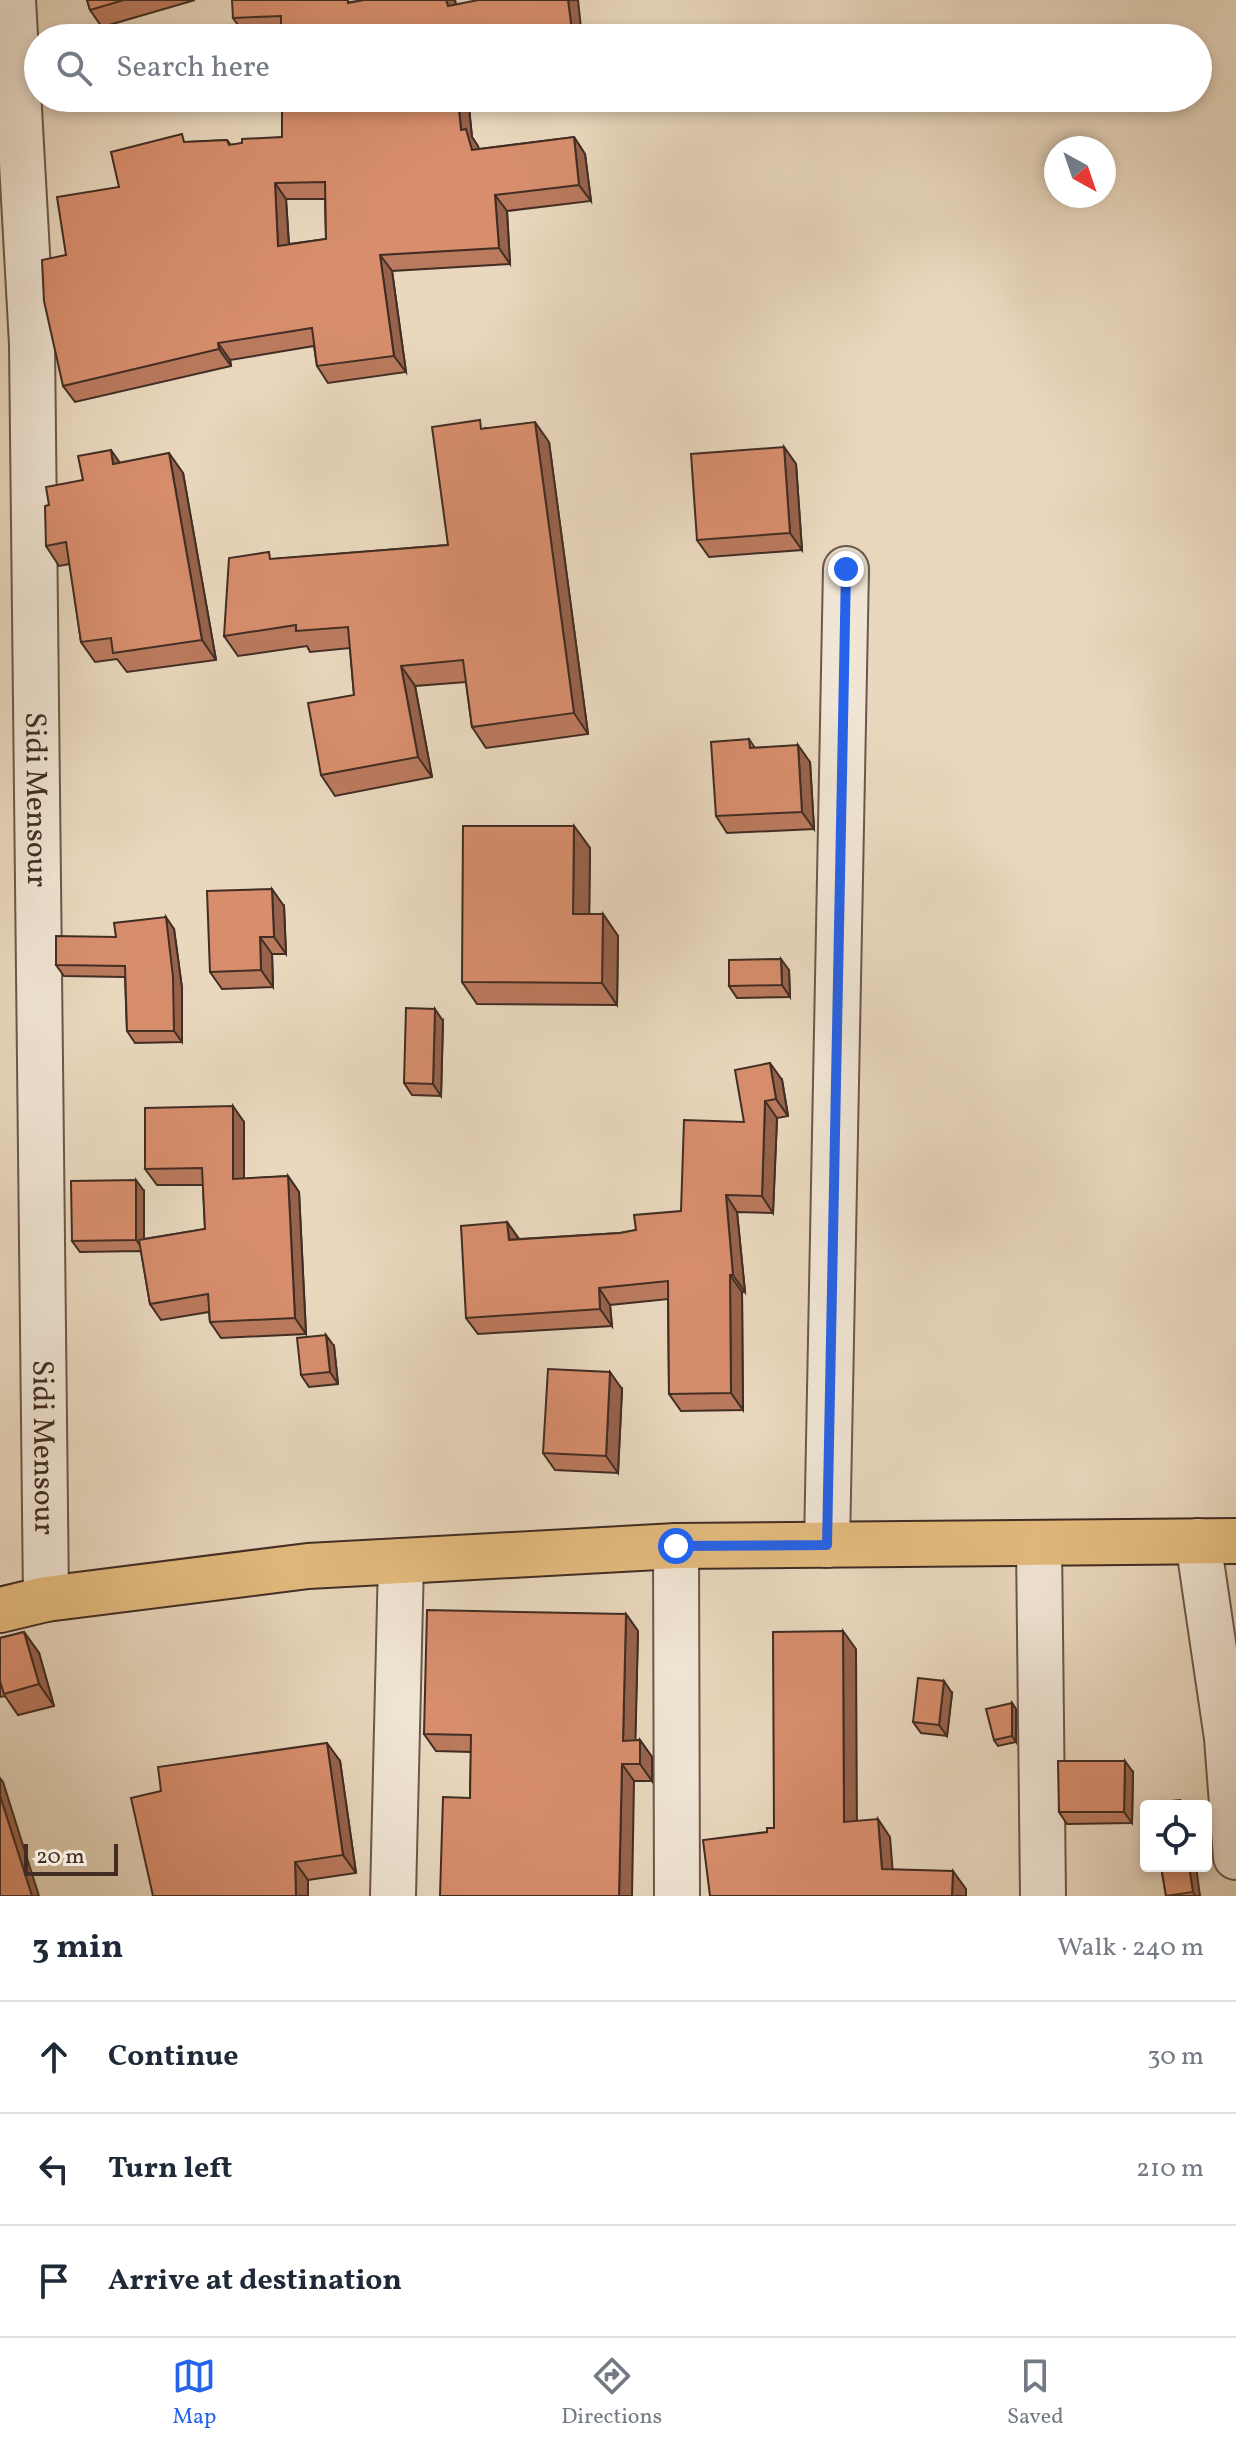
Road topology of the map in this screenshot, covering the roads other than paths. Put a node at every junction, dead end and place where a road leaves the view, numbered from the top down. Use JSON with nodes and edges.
{"nodes":[{"id":1,"x":13,"y":0,"type":"edge"},
{"id":2,"x":846,"y":569,"type":"dead end"},
{"id":3,"x":1217,"y":1541,"type":"edge"},
{"id":4,"x":1039,"y":1544,"type":"junction"},
{"id":5,"x":827,"y":1545,"type":"junction"},
{"id":6,"x":676,"y":1546,"type":"junction"},
{"id":7,"x":401,"y":1561,"type":"junction"},
{"id":8,"x":46,"y":1599,"type":"junction"},
{"id":9,"x":0,"y":1610,"type":"edge"},
{"id":10,"x":1226,"y":1659,"type":"edge"},
{"id":11,"x":1236,"y":1857,"type":"edge"},
{"id":12,"x":393,"y":1896,"type":"edge"},
{"id":13,"x":677,"y":1896,"type":"edge"},
{"id":14,"x":1043,"y":1896,"type":"edge"}],
"edges":[{"from":1,"to":8,"type":"street","name":"Sidi Mensour"},
{"from":2,"to":5,"type":"street"},
{"from":3,"to":4,"type":"main road"},
{"from":3,"to":10,"type":"street"},
{"from":4,"to":5,"type":"main road"},
{"from":4,"to":14,"type":"street"},
{"from":5,"to":6,"type":"main road"},
{"from":6,"to":7,"type":"main road"},
{"from":6,"to":13,"type":"street"},
{"from":7,"to":8,"type":"main road"},
{"from":7,"to":12,"type":"street"},
{"from":8,"to":9,"type":"main road"},
{"from":10,"to":11,"type":"street"}]}
